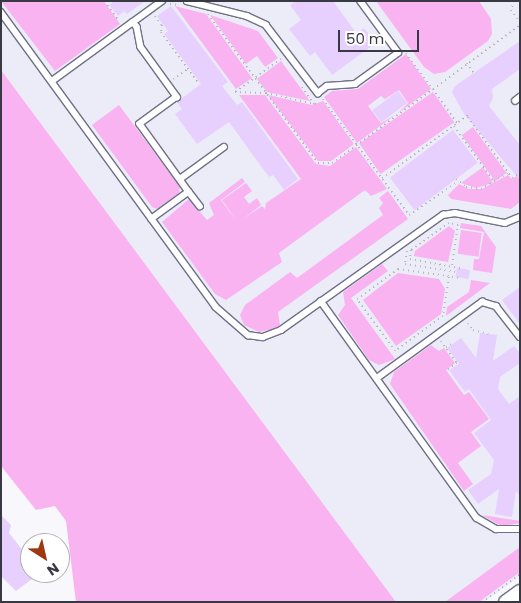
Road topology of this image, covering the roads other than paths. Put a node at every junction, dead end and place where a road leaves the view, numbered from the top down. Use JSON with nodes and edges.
{"nodes":[{"id":1,"x":187,"y":1,"type":"edge"},
{"id":2,"x":360,"y":1,"type":"edge"},
{"id":3,"x":164,"y":4,"type":"edge"},
{"id":4,"x":1,"y":12,"type":"edge"},
{"id":5,"x":135,"y":25,"type":"junction"},
{"id":6,"x":52,"y":81,"type":"junction"},
{"id":7,"x":224,"y":147,"type":"dead end"},
{"id":8,"x":180,"y":179,"type":"junction"},
{"id":9,"x":189,"y":192,"type":"junction"},
{"id":10,"x":200,"y":206,"type":"dead end"},
{"id":11,"x":520,"y":217,"type":"edge"},
{"id":12,"x":152,"y":219,"type":"junction"},
{"id":13,"x":321,"y":301,"type":"junction"},
{"id":14,"x":520,"y":337,"type":"edge"},
{"id":15,"x":377,"y":378,"type":"junction"},
{"id":16,"x":520,"y":529,"type":"edge"},
{"id":17,"x":520,"y":593,"type":"edge"},
{"id":18,"x":506,"y":602,"type":"edge"},
{"id":19,"x":515,"y":602,"type":"edge"}],
"edges":[{"from":1,"to":2,"type":"lane"},
{"from":3,"to":5,"type":"lane"},
{"from":4,"to":6,"type":"lane"},
{"from":5,"to":6,"type":"lane"},
{"from":5,"to":8,"type":"lane"},
{"from":6,"to":12,"type":"lane"},
{"from":7,"to":8,"type":"lane"},
{"from":8,"to":9,"type":"lane"},
{"from":9,"to":10,"type":"lane"},
{"from":9,"to":12,"type":"lane"},
{"from":11,"to":13,"type":"lane"},
{"from":12,"to":13,"type":"lane"},
{"from":13,"to":15,"type":"lane"},
{"from":14,"to":15,"type":"lane"},
{"from":15,"to":16,"type":"lane"},
{"from":17,"to":18,"type":"street"},
{"from":17,"to":19,"type":"street"}]}
